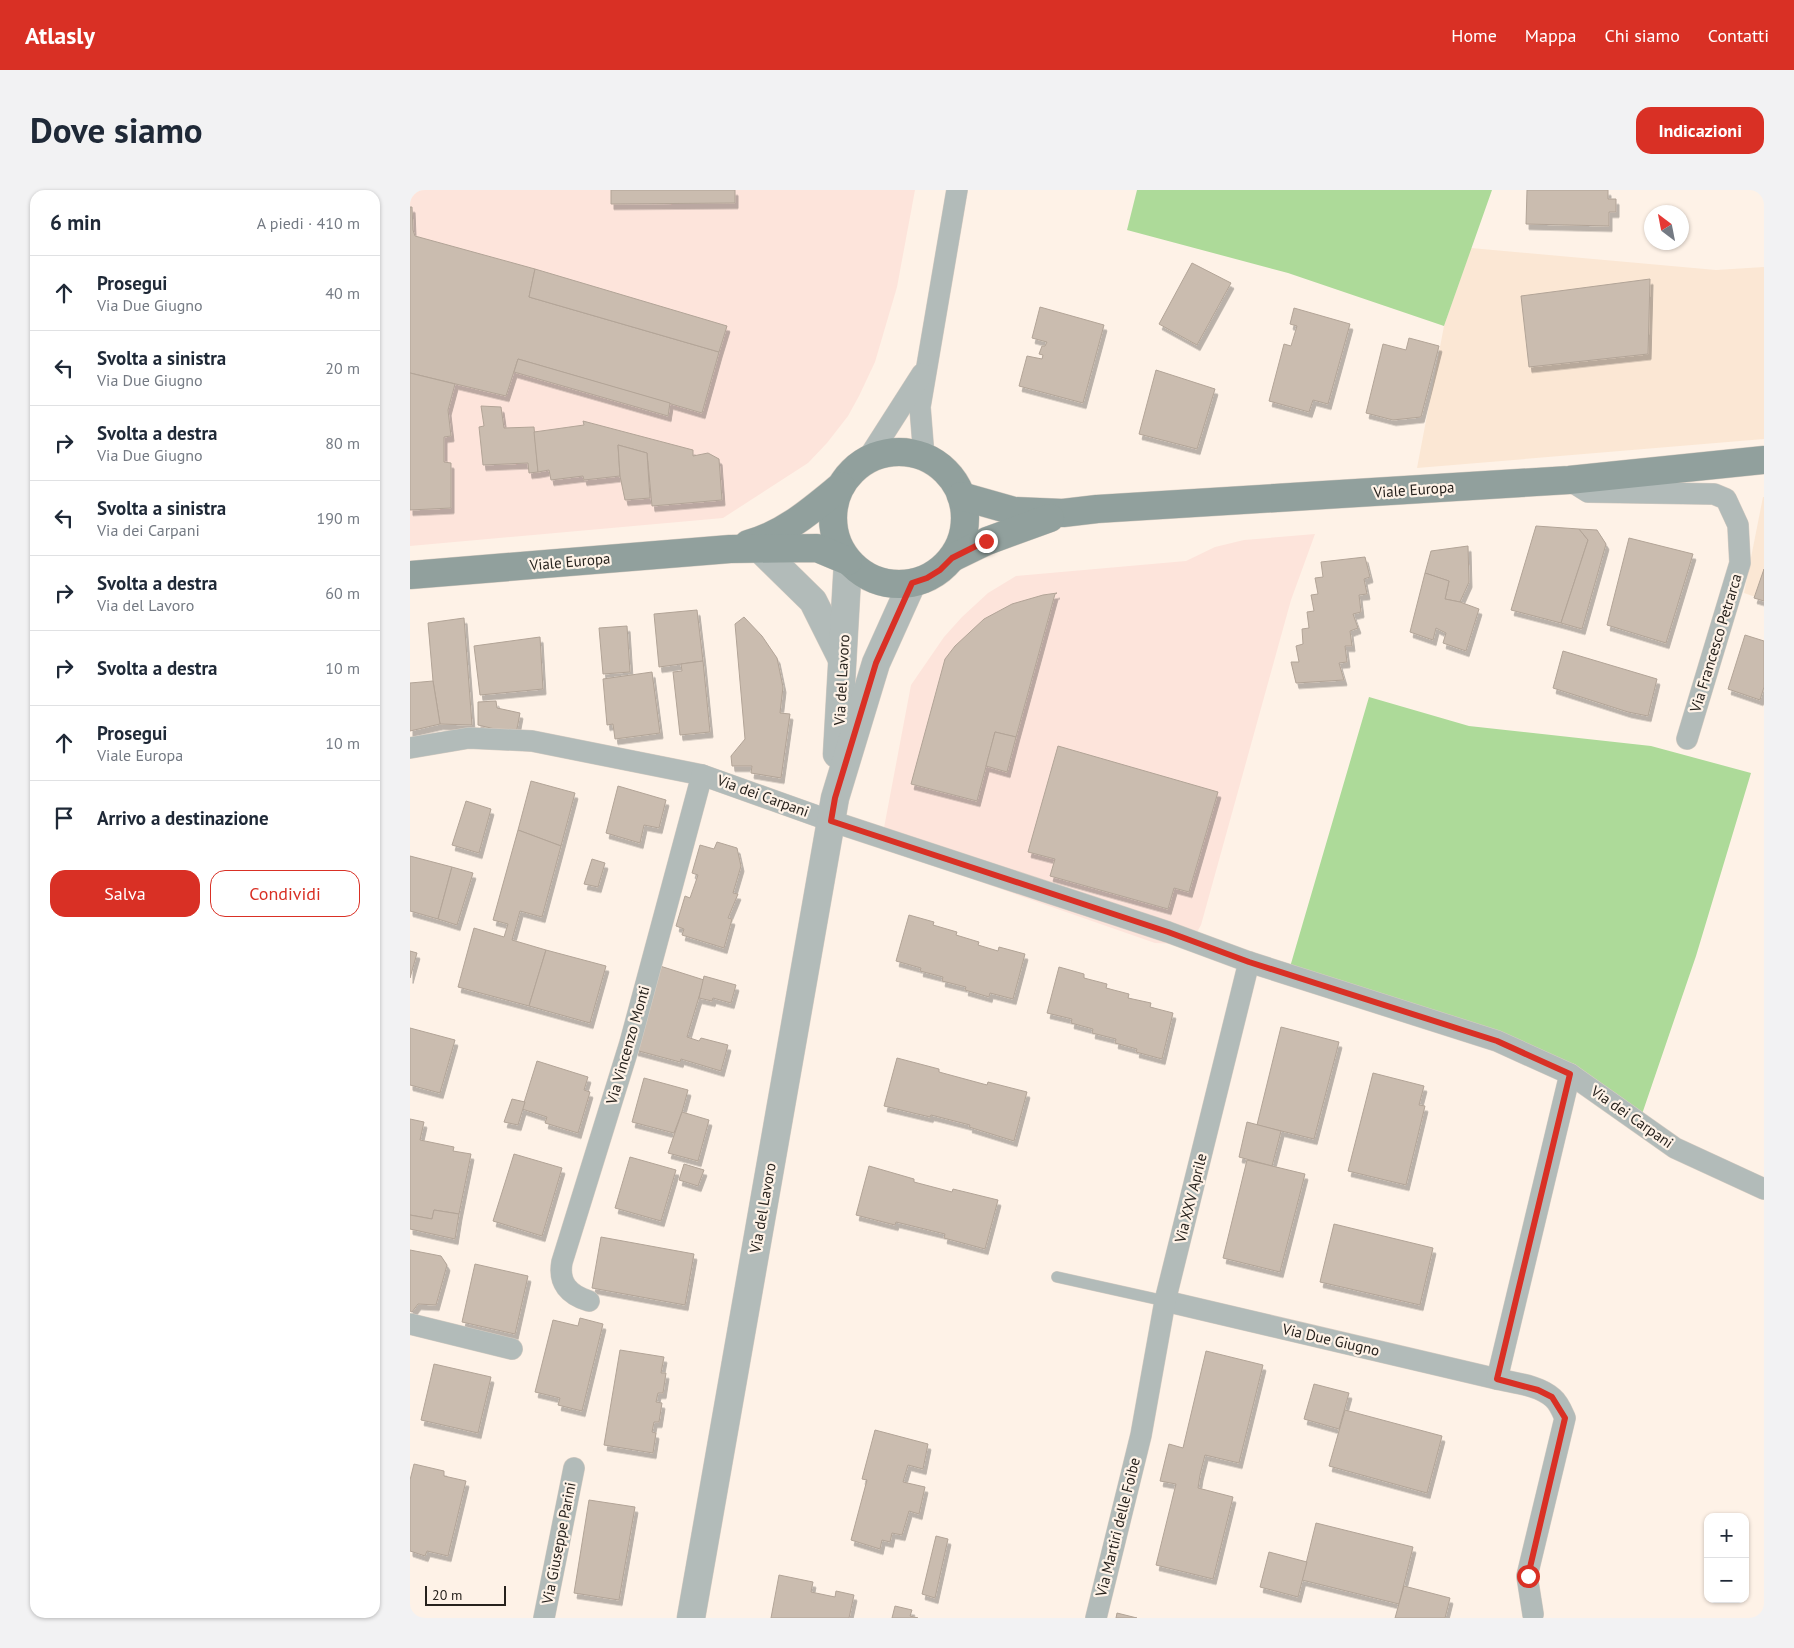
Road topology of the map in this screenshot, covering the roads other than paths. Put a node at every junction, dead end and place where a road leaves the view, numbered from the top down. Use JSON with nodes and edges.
{"nodes":[{"id":1,"x":957,"y":190,"type":"edge"},
{"id":2,"x":927,"y":368,"type":"junction"},
{"id":3,"x":924,"y":457,"type":"junction"},
{"id":4,"x":867,"y":460,"type":"junction"},
{"id":5,"x":1764,"y":460,"type":"edge"},
{"id":6,"x":1569,"y":480,"type":"junction"},
{"id":7,"x":842,"y":486,"type":"junction"},
{"id":8,"x":961,"y":496,"type":"junction"},
{"id":9,"x":1064,"y":513,"type":"junction"},
{"id":10,"x":730,"y":549,"type":"junction"},
{"id":11,"x":760,"y":549,"type":"junction"},
{"id":12,"x":952,"y":558,"type":"junction"},
{"id":13,"x":848,"y":561,"type":"junction"},
{"id":14,"x":410,"y":575,"type":"edge"},
{"id":15,"x":912,"y":583,"type":"junction"},
{"id":16,"x":843,"y":662,"type":"junction"},
{"id":17,"x":1687,"y":739,"type":"dead end"},
{"id":18,"x":412,"y":753,"type":"edge"},
{"id":19,"x":702,"y":775,"type":"junction"},
{"id":20,"x":833,"y":809,"type":"junction"},
{"id":21,"x":1249,"y":962,"type":"junction"},
{"id":22,"x":1570,"y":1074,"type":"junction"},
{"id":23,"x":1764,"y":1189,"type":"edge"},
{"id":24,"x":1057,"y":1277,"type":"dead end"},
{"id":25,"x":589,"y":1301,"type":"dead end"},
{"id":26,"x":1165,"y":1301,"type":"junction"},
{"id":27,"x":410,"y":1324,"type":"edge"},
{"id":28,"x":512,"y":1349,"type":"dead end"},
{"id":29,"x":1497,"y":1379,"type":"junction"},
{"id":30,"x":1141,"y":1435,"type":"joint"},
{"id":31,"x":574,"y":1468,"type":"dead end"},
{"id":32,"x":1533,"y":1614,"type":"dead end"},
{"id":33,"x":544,"y":1618,"type":"edge"},
{"id":34,"x":691,"y":1618,"type":"edge"},
{"id":35,"x":1096,"y":1618,"type":"edge"}],
"edges":[{"from":1,"to":2,"type":"street"},
{"from":2,"to":3,"type":"street"},
{"from":2,"to":4,"type":"street"},
{"from":3,"to":4,"type":"main road"},
{"from":3,"to":8,"type":"main road"},
{"from":4,"to":7,"type":"main road"},
{"from":5,"to":6,"type":"main road","name":"Viale Europa"},
{"from":6,"to":9,"type":"main road","name":"Viale Europa"},
{"from":6,"to":17,"type":"street","name":"Via Francesco Petrarca"},
{"from":7,"to":10,"type":"main road","name":"Viale Europa"},
{"from":7,"to":13,"type":"main road"},
{"from":8,"to":9,"type":"main road","name":"Viale Europa"},
{"from":8,"to":12,"type":"main road"},
{"from":9,"to":12,"type":"main road","name":"Viale Europa"},
{"from":10,"to":11,"type":"main road","name":"Viale Europa"},
{"from":10,"to":14,"type":"main road","name":"Viale Europa"},
{"from":11,"to":13,"type":"main road","name":"Viale Europa"},
{"from":11,"to":16,"type":"street"},
{"from":12,"to":15,"type":"main road"},
{"from":13,"to":15,"type":"main road"},
{"from":13,"to":16,"type":"street","name":"Via del Lavoro"},
{"from":15,"to":20,"type":"street","name":"Via del Lavoro"},
{"from":16,"to":20,"type":"street","name":"Via del Lavoro"},
{"from":18,"to":19,"type":"street","name":"Via dei Carpani"},
{"from":19,"to":20,"type":"street","name":"Via dei Carpani"},
{"from":19,"to":25,"type":"street","name":"Via Vincenzo Monti"},
{"from":20,"to":21,"type":"street","name":"Via dei Carpani"},
{"from":20,"to":34,"type":"street","name":"Via del Lavoro"},
{"from":21,"to":22,"type":"street","name":"Via dei Carpani"},
{"from":21,"to":26,"type":"street","name":"Via XXV Aprile"},
{"from":22,"to":23,"type":"street","name":"Via dei Carpani"},
{"from":22,"to":29,"type":"street"},
{"from":24,"to":26,"type":"lane"},
{"from":26,"to":29,"type":"street","name":"Via Due Giugno"},
{"from":26,"to":30,"type":"street","name":"Via XXV Aprile"},
{"from":27,"to":28,"type":"street"},
{"from":29,"to":32,"type":"street","name":"Via Due Giugno"},
{"from":30,"to":35,"type":"street","name":"Via Martiri delle Foibe"},
{"from":31,"to":33,"type":"street","name":"Via Giuseppe Parini"}]}
